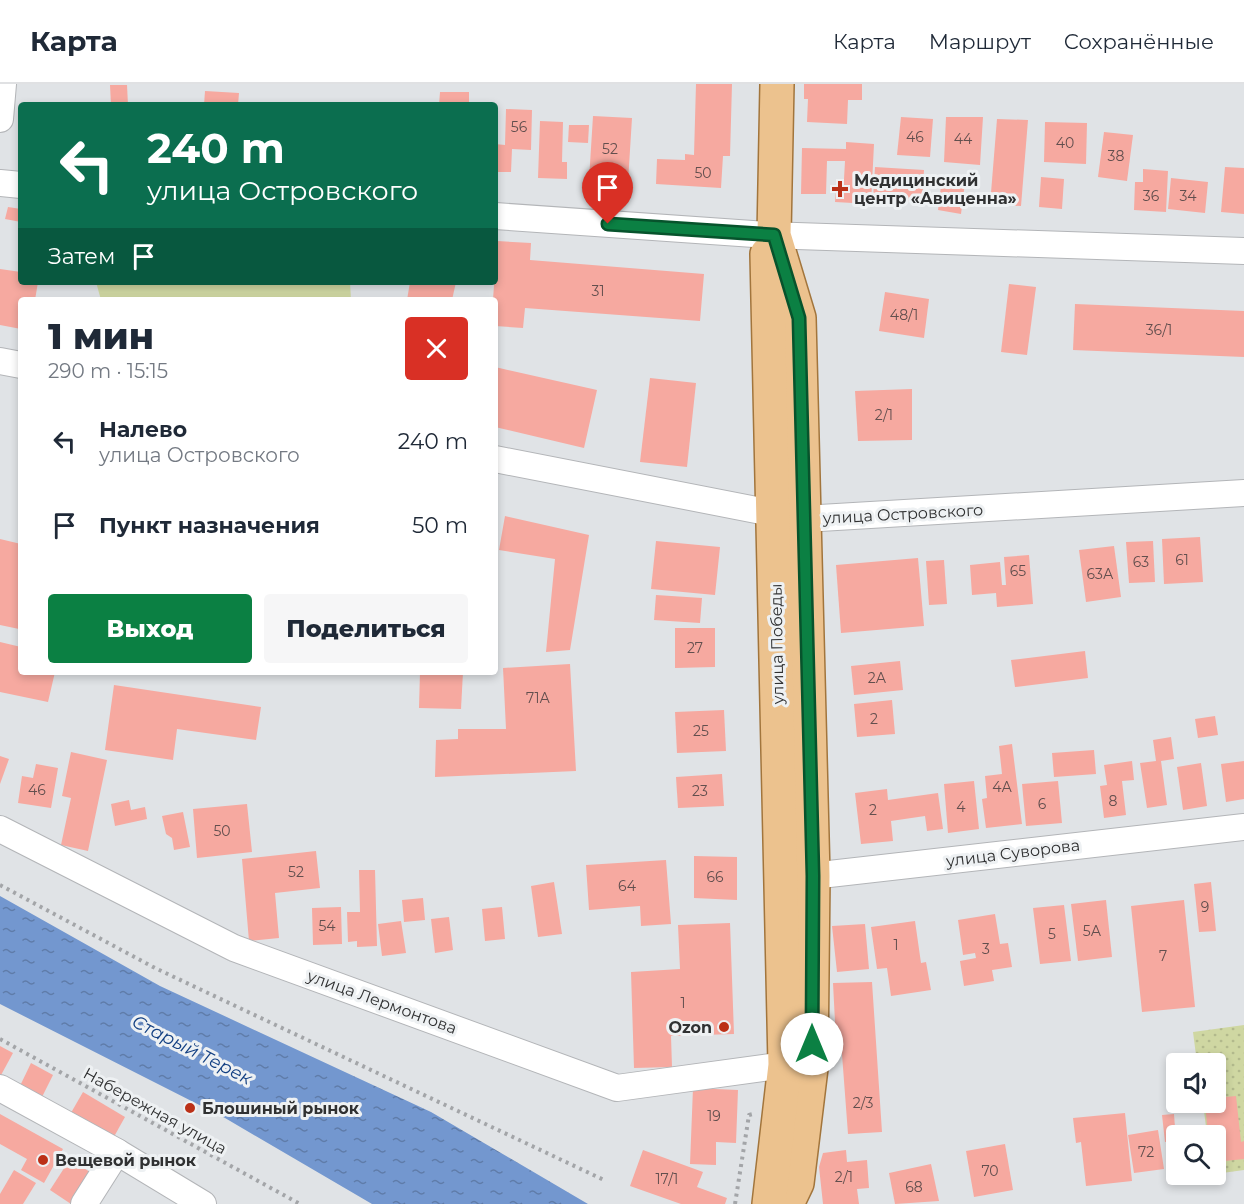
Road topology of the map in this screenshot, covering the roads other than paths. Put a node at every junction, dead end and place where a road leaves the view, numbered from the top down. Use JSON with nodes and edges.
{"nodes":[{"id":1,"x":3,"y":84,"type":"edge"},
{"id":2,"x":771,"y":84,"type":"edge"},
{"id":3,"x":777,"y":84,"type":"edge"},
{"id":4,"x":0,"y":119,"type":"edge"},
{"id":5,"x":0,"y":183,"type":"edge"},
{"id":6,"x":18,"y":185,"type":"edge"},
{"id":7,"x":498,"y":216,"type":"edge"},
{"id":8,"x":770,"y":235,"type":"junction"},
{"id":9,"x":1244,"y":251,"type":"edge"},
{"id":10,"x":0,"y":361,"type":"edge"},
{"id":11,"x":18,"y":364,"type":"edge"},
{"id":12,"x":498,"y":460,"type":"edge"},
{"id":13,"x":1244,"y":493,"type":"edge"},
{"id":14,"x":788,"y":517,"type":"junction"},
{"id":15,"x":1244,"y":827,"type":"edge"},
{"id":16,"x":0,"y":829,"type":"edge"},
{"id":17,"x":798,"y":878,"type":"junction"},
{"id":18,"x":785,"y":1065,"type":"junction"},
{"id":19,"x":0,"y":1088,"type":"edge"},
{"id":20,"x":117,"y":1152,"type":"junction"},
{"id":21,"x":84,"y":1204,"type":"edge"},
{"id":22,"x":203,"y":1204,"type":"edge"},
{"id":23,"x":769,"y":1204,"type":"edge"},
{"id":24,"x":787,"y":1204,"type":"edge"}],
"edges":[{"from":1,"to":4,"type":"street"},
{"from":2,"to":8,"type":"main road","name":"улица Победы"},
{"from":3,"to":8,"type":"main road","name":"улица Победы"},
{"from":5,"to":6,"type":"street"},
{"from":7,"to":8,"type":"street"},
{"from":8,"to":9,"type":"street"},
{"from":8,"to":14,"type":"main road","name":"улица Победы"},
{"from":10,"to":11,"type":"street"},
{"from":12,"to":14,"type":"street","name":"улица Островского"},
{"from":13,"to":14,"type":"street","name":"улица Островского"},
{"from":14,"to":17,"type":"main road","name":"улица Победы"},
{"from":15,"to":17,"type":"street","name":"улица Суворова"},
{"from":16,"to":18,"type":"street","name":"улица Лермонтова"},
{"from":17,"to":18,"type":"main road","name":"улица Победы"},
{"from":17,"to":24,"type":"main road","name":"улица Победы"},
{"from":18,"to":23,"type":"main road","name":"улица Победы"},
{"from":19,"to":20,"type":"street"},
{"from":20,"to":21,"type":"street"},
{"from":20,"to":22,"type":"street"}]}
